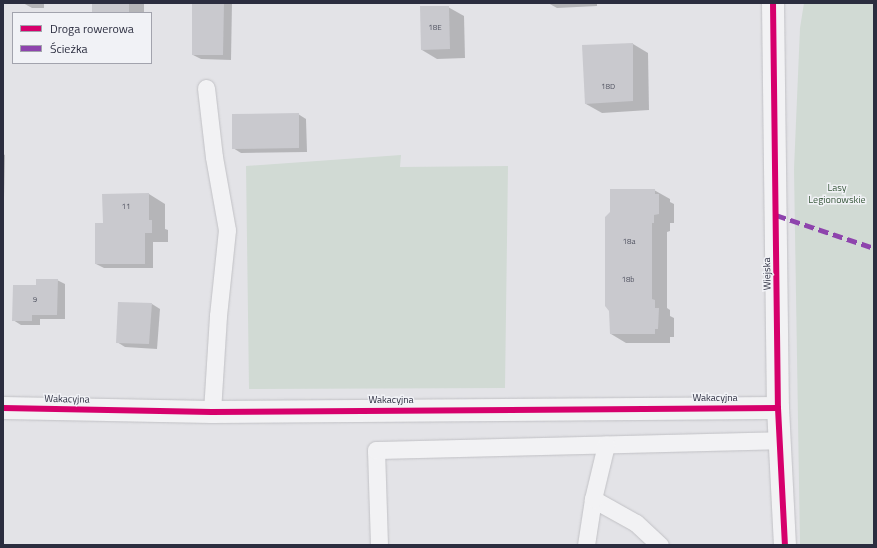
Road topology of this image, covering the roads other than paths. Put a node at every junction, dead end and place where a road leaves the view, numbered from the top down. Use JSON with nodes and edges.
{"nodes":[{"id":1,"x":773,"y":3,"type":"edge"},
{"id":2,"x":206,"y":88,"type":"dead end"},
{"id":3,"x":3,"y":408,"type":"edge"},
{"id":4,"x":778,"y":408,"type":"junction"},
{"id":5,"x":212,"y":412,"type":"junction"},
{"id":6,"x":780,"y":440,"type":"junction"},
{"id":7,"x":606,"y":445,"type":"junction"},
{"id":8,"x":593,"y":499,"type":"junction"},
{"id":9,"x":379,"y":545,"type":"edge"},
{"id":10,"x":586,"y":545,"type":"edge"},
{"id":11,"x":660,"y":545,"type":"edge"},
{"id":12,"x":785,"y":545,"type":"edge"}],
"edges":[{"from":1,"to":4,"type":"street","name":"Wiejska"},
{"from":2,"to":5,"type":"lane"},
{"from":3,"to":5,"type":"street","name":"Wakacyjna"},
{"from":4,"to":5,"type":"street","name":"Wakacyjna"},
{"from":4,"to":6,"type":"street","name":"Wiejska"},
{"from":6,"to":7,"type":"lane"},
{"from":6,"to":12,"type":"street","name":"Wiejska"},
{"from":7,"to":8,"type":"lane"},
{"from":7,"to":9,"type":"lane"},
{"from":8,"to":10,"type":"lane"},
{"from":8,"to":11,"type":"lane"}]}
